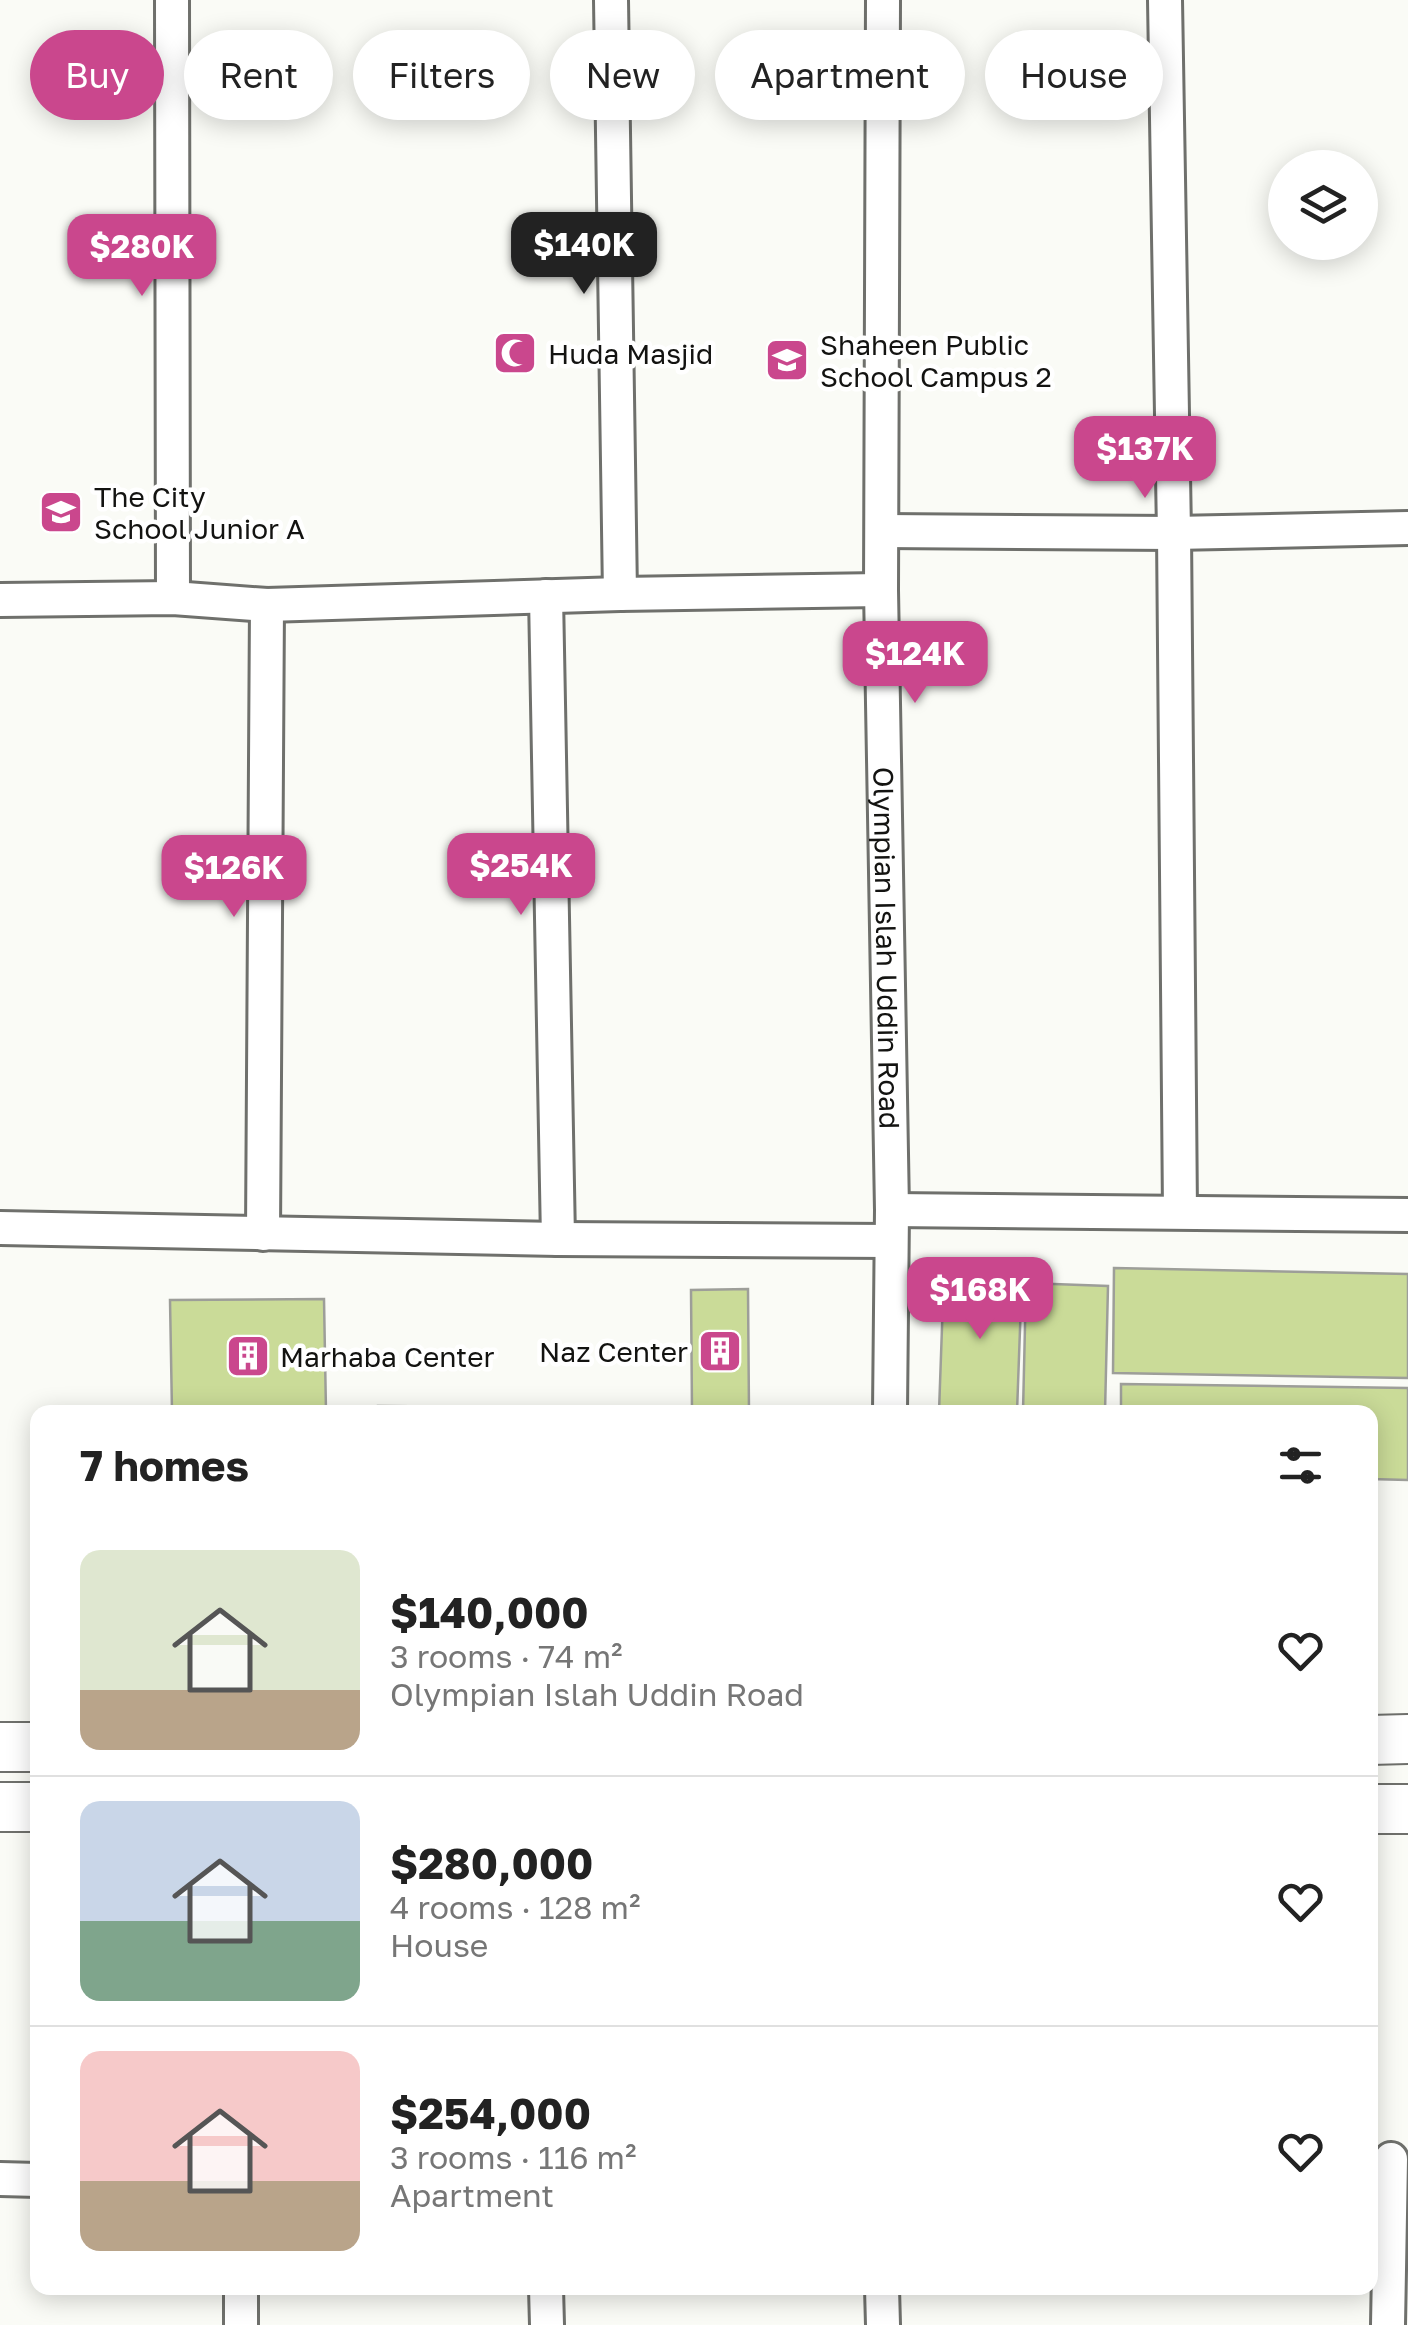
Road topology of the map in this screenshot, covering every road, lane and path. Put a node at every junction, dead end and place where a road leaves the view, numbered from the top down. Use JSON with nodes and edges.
{"nodes":[{"id":1,"x":172,"y":0,"type":"edge"},
{"id":2,"x":611,"y":0,"type":"edge"},
{"id":3,"x":883,"y":0,"type":"edge"},
{"id":4,"x":1165,"y":0,"type":"edge"},
{"id":5,"x":1408,"y":528,"type":"edge"},
{"id":6,"x":883,"y":531,"type":"junction"},
{"id":7,"x":1174,"y":533,"type":"junction"},
{"id":8,"x":881,"y":590,"type":"junction"},
{"id":9,"x":620,"y":594,"type":"junction"},
{"id":10,"x":546,"y":596,"type":"junction"},
{"id":11,"x":173,"y":598,"type":"junction"},
{"id":12,"x":0,"y":600,"type":"edge"},
{"id":13,"x":268,"y":606,"type":"junction"},
{"id":14,"x":1180,"y":1212,"type":"junction"},
{"id":15,"x":1408,"y":1215,"type":"edge"},
{"id":16,"x":891,"y":1225,"type":"junction"},
{"id":17,"x":0,"y":1228,"type":"edge"},
{"id":18,"x":263,"y":1234,"type":"junction"},
{"id":19,"x":558,"y":1240,"type":"junction"},
{"id":20,"x":890,"y":1405,"type":"edge"},
{"id":21,"x":1378,"y":1740,"type":"edge"},
{"id":22,"x":1408,"y":1740,"type":"edge"},
{"id":23,"x":0,"y":1747,"type":"edge"},
{"id":24,"x":30,"y":1747,"type":"edge"},
{"id":25,"x":0,"y":1807,"type":"edge"},
{"id":26,"x":30,"y":1807,"type":"edge"},
{"id":27,"x":1378,"y":1809,"type":"edge"},
{"id":28,"x":1408,"y":1809,"type":"edge"},
{"id":29,"x":1390,"y":2159,"type":"edge"},
{"id":30,"x":0,"y":2179,"type":"edge"},
{"id":31,"x":30,"y":2180,"type":"edge"},
{"id":32,"x":241,"y":2295,"type":"edge"},
{"id":33,"x":546,"y":2295,"type":"edge"},
{"id":34,"x":882,"y":2295,"type":"edge"},
{"id":35,"x":240,"y":2325,"type":"edge"},
{"id":36,"x":546,"y":2325,"type":"edge"},
{"id":37,"x":883,"y":2325,"type":"edge"},
{"id":38,"x":1388,"y":2325,"type":"edge"}],
"edges":[{"from":1,"to":11,"type":"street"},
{"from":2,"to":9,"type":"street"},
{"from":3,"to":6,"type":"street","name":"Olympian Islah Uddin Road"},
{"from":4,"to":7,"type":"street"},
{"from":5,"to":7,"type":"street"},
{"from":6,"to":7,"type":"street"},
{"from":6,"to":8,"type":"street","name":"Olympian Islah Uddin Road"},
{"from":7,"to":14,"type":"street"},
{"from":8,"to":9,"type":"street"},
{"from":8,"to":16,"type":"street","name":"Olympian Islah Uddin Road"},
{"from":9,"to":10,"type":"street"},
{"from":10,"to":13,"type":"street"},
{"from":10,"to":19,"type":"street"},
{"from":11,"to":12,"type":"street"},
{"from":11,"to":13,"type":"street"},
{"from":13,"to":18,"type":"street"},
{"from":14,"to":15,"type":"street"},
{"from":14,"to":16,"type":"street"},
{"from":16,"to":19,"type":"street"},
{"from":16,"to":20,"type":"street","name":"Olympian Islah Uddin Road"},
{"from":17,"to":18,"type":"street"},
{"from":18,"to":19,"type":"street"},
{"from":21,"to":22,"type":"main road"},
{"from":23,"to":24,"type":"main road"},
{"from":25,"to":26,"type":"main road"},
{"from":27,"to":28,"type":"main road"},
{"from":29,"to":38,"type":"street"},
{"from":30,"to":31,"type":"street"},
{"from":32,"to":35,"type":"street"},
{"from":33,"to":36,"type":"street"},
{"from":34,"to":37,"type":"street"}]}
